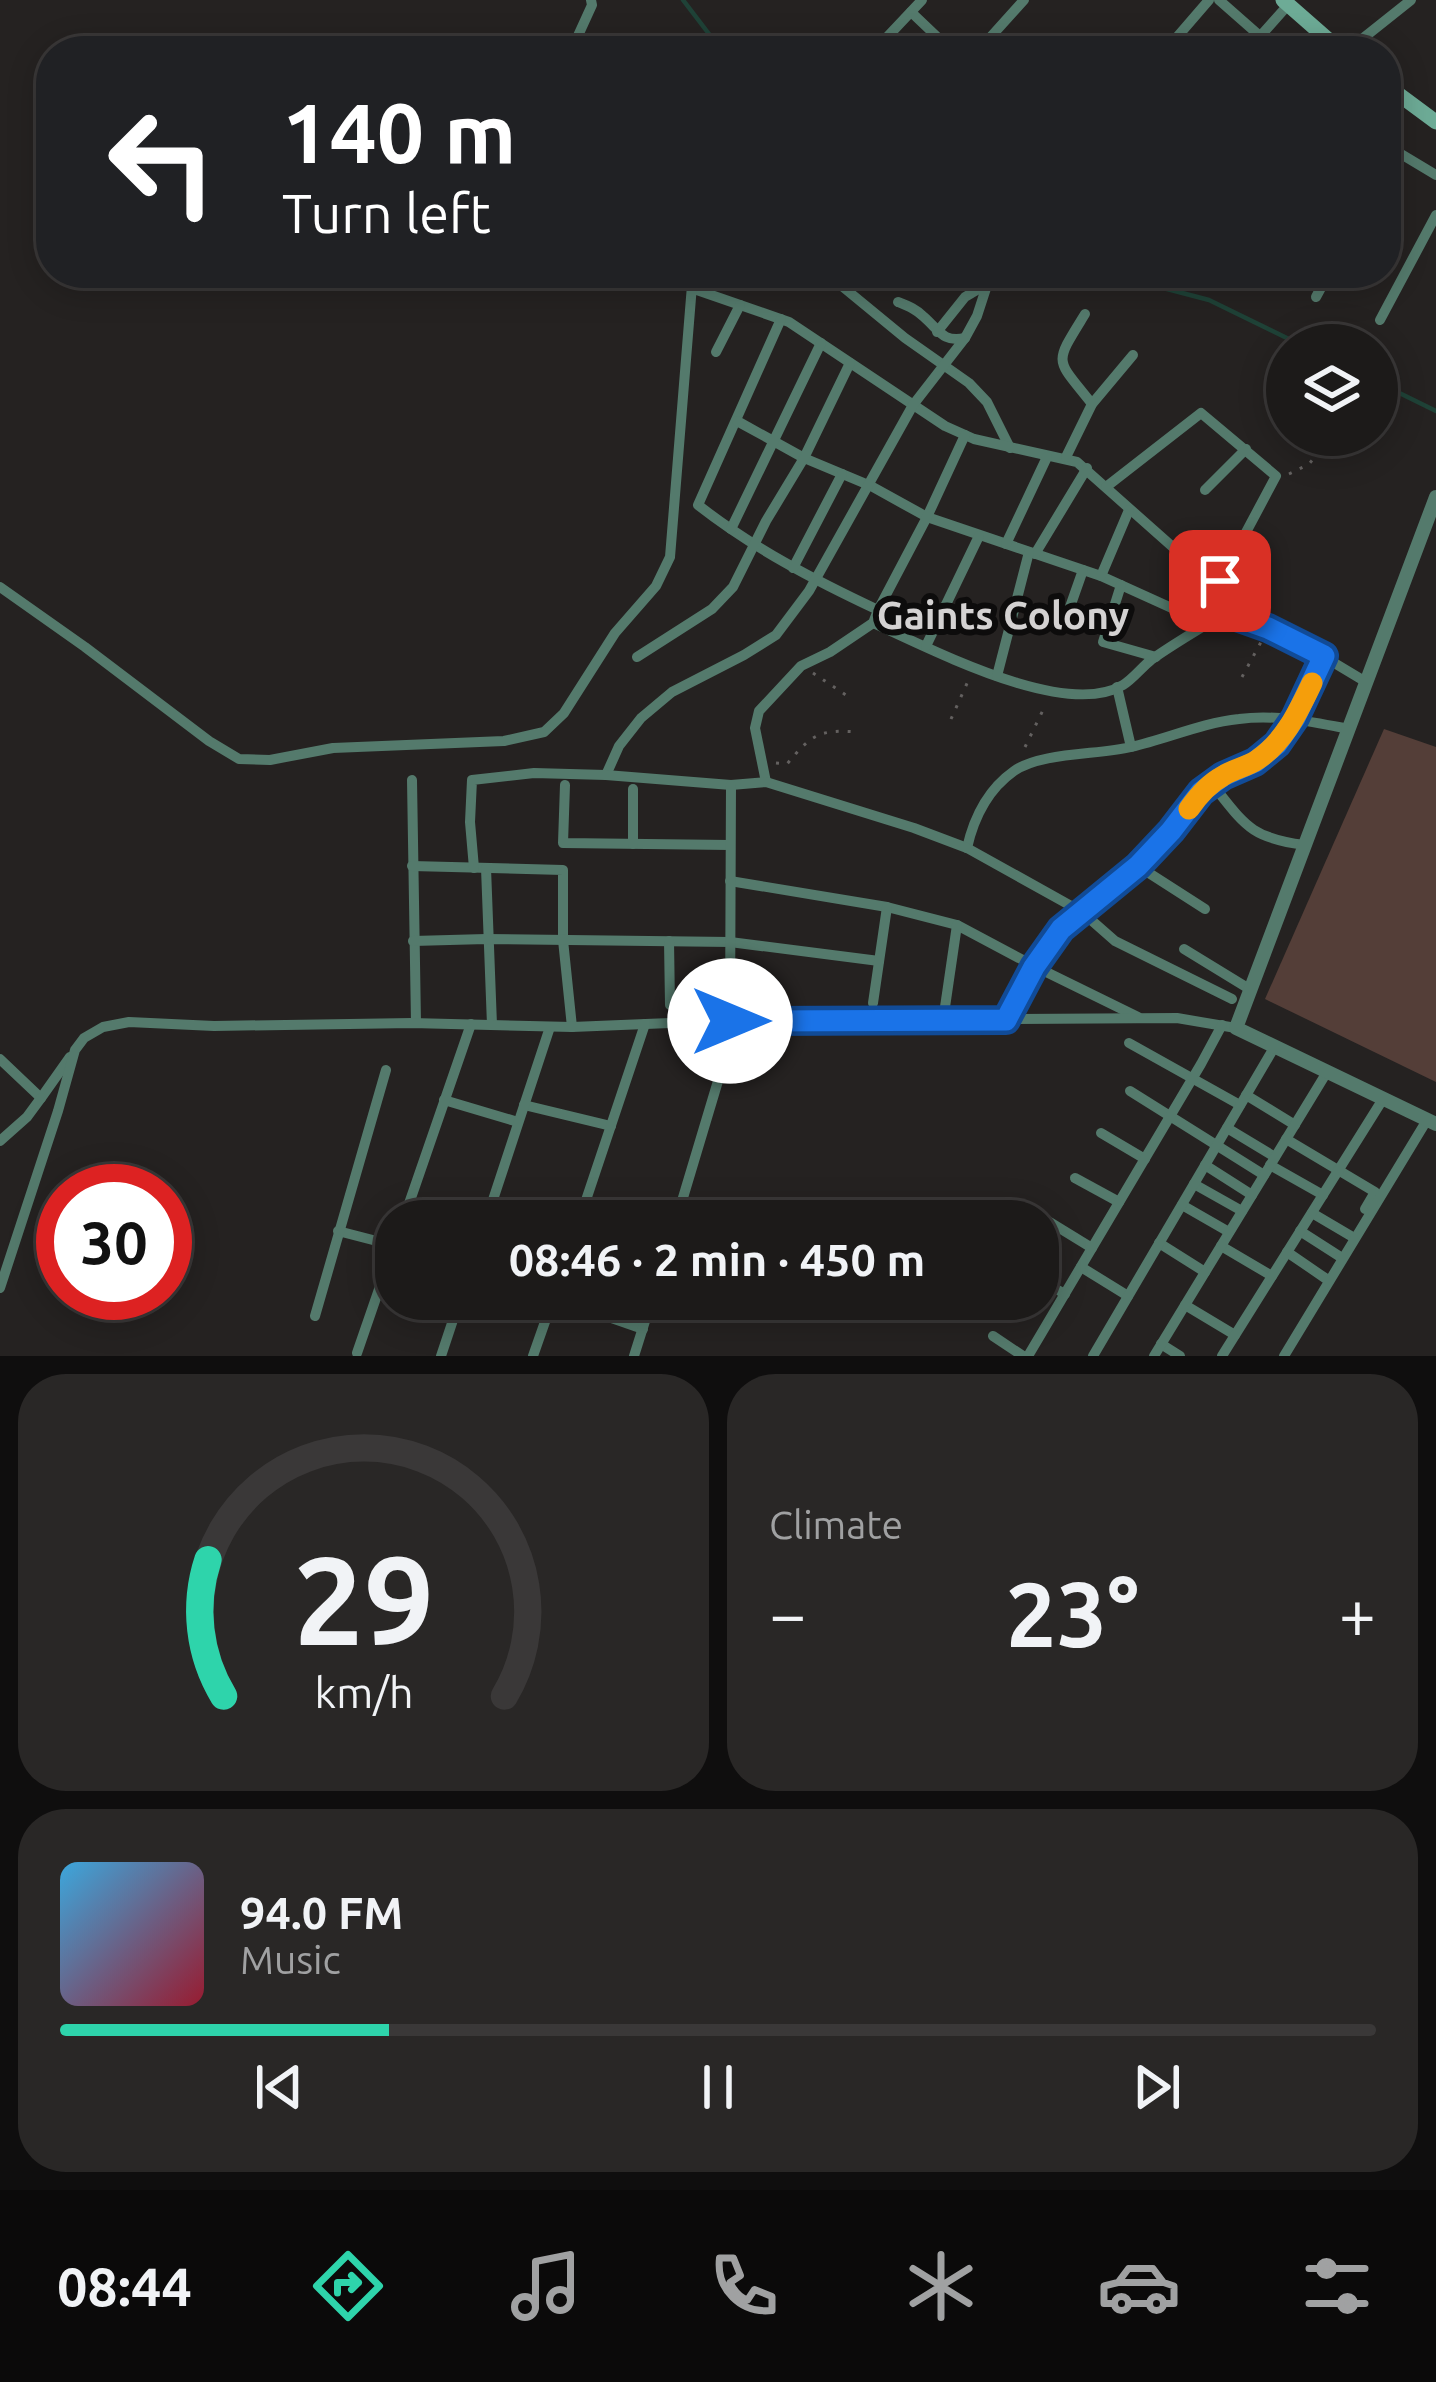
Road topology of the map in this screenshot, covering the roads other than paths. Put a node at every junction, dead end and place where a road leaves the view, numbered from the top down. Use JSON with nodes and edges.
{"nodes":[{"id":1,"x":591,"y":0,"type":"edge"},
{"id":2,"x":922,"y":0,"type":"edge"},
{"id":3,"x":1024,"y":0,"type":"edge"},
{"id":4,"x":1209,"y":0,"type":"edge"},
{"id":5,"x":1219,"y":0,"type":"edge"},
{"id":6,"x":1411,"y":0,"type":"edge"},
{"id":7,"x":1286,"y":3,"type":"edge"},
{"id":8,"x":910,"y":12,"type":"junction"},
{"id":9,"x":578,"y":36,"type":"edge"},
{"id":10,"x":888,"y":36,"type":"edge"},
{"id":11,"x":936,"y":36,"type":"edge"},
{"id":12,"x":992,"y":36,"type":"edge"},
{"id":13,"x":1178,"y":36,"type":"edge"},
{"id":14,"x":1261,"y":36,"type":"joint"},
{"id":15,"x":1326,"y":36,"type":"edge"},
{"id":16,"x":1364,"y":36,"type":"edge"},
{"id":17,"x":1401,"y":95,"type":"edge"},
{"id":18,"x":1433,"y":116,"type":"edge"},
{"id":19,"x":1401,"y":155,"type":"edge"},
{"id":20,"x":1436,"y":175,"type":"edge"},
{"id":21,"x":1436,"y":215,"type":"edge"},
{"id":22,"x":1401,"y":279,"type":"edge"},
{"id":23,"x":692,"y":288,"type":"joint"},
{"id":24,"x":843,"y":288,"type":"edge"},
{"id":25,"x":976,"y":288,"type":"edge"},
{"id":26,"x":985,"y":288,"type":"edge"},
{"id":27,"x":1321,"y":288,"type":"edge"},
{"id":28,"x":1396,"y":288,"type":"edge"},
{"id":29,"x":1316,"y":297,"type":"dead end"},
{"id":30,"x":898,"y":302,"type":"dead end"},
{"id":31,"x":740,"y":305,"type":"junction"},
{"id":32,"x":1085,"y":314,"type":"dead end"},
{"id":33,"x":781,"y":319,"type":"junction"},
{"id":34,"x":1379,"y":320,"type":"dead end"},
{"id":35,"x":937,"y":332,"type":"junction"},
{"id":36,"x":965,"y":338,"type":"junction"},
{"id":37,"x":820,"y":343,"type":"junction"},
{"id":38,"x":716,"y":352,"type":"dead end"},
{"id":39,"x":1133,"y":355,"type":"dead end"},
{"id":40,"x":850,"y":362,"type":"junction"},
{"id":41,"x":944,"y":366,"type":"junction"},
{"id":42,"x":1092,"y":404,"type":"junction"},
{"id":43,"x":914,"y":405,"type":"junction"},
{"id":44,"x":737,"y":421,"type":"junction"},
{"id":45,"x":965,"y":435,"type":"junction"},
{"id":46,"x":773,"y":439,"type":"junction"},
{"id":47,"x":1010,"y":448,"type":"junction"},
{"id":48,"x":1246,"y":449,"type":"junction"},
{"id":49,"x":1047,"y":457,"type":"junction"},
{"id":50,"x":1066,"y":457,"type":"junction"},
{"id":51,"x":805,"y":458,"type":"junction"},
{"id":52,"x":1087,"y":468,"type":"junction"},
{"id":53,"x":842,"y":473,"type":"junction"},
{"id":54,"x":871,"y":486,"type":"junction"},
{"id":55,"x":1106,"y":487,"type":"junction"},
{"id":56,"x":1205,"y":490,"type":"dead end"},
{"id":57,"x":1436,"y":497,"type":"edge"},
{"id":58,"x":1129,"y":510,"type":"junction"},
{"id":59,"x":928,"y":517,"type":"junction"},
{"id":60,"x":731,"y":529,"type":"junction"},
{"id":61,"x":979,"y":536,"type":"junction"},
{"id":62,"x":1006,"y":544,"type":"junction"},
{"id":63,"x":754,"y":545,"type":"junction"},
{"id":64,"x":1032,"y":553,"type":"junction"},
{"id":65,"x":794,"y":568,"type":"junction"},
{"id":66,"x":1083,"y":570,"type":"junction"},
{"id":67,"x":1101,"y":576,"type":"junction"},
{"id":68,"x":815,"y":581,"type":"junction"},
{"id":69,"x":1220,"y":581,"type":"junction"},
{"id":70,"x":1121,"y":585,"type":"junction"},
{"id":71,"x":0,"y":587,"type":"edge"},
{"id":72,"x":878,"y":610,"type":"junction"},
{"id":73,"x":1234,"y":616,"type":"junction"},
{"id":74,"x":873,"y":623,"type":"junction"},
{"id":75,"x":1064,"y":624,"type":"dead end"},
{"id":76,"x":1207,"y":624,"type":"junction"},
{"id":77,"x":926,"y":646,"type":"junction"},
{"id":78,"x":1324,"y":656,"type":"junction"},
{"id":79,"x":638,"y":657,"type":"dead end"},
{"id":80,"x":1156,"y":657,"type":"junction"},
{"id":81,"x":997,"y":676,"type":"junction"},
{"id":82,"x":1366,"y":682,"type":"junction"},
{"id":83,"x":1117,"y":687,"type":"junction"},
{"id":84,"x":1295,"y":718,"type":"junction"},
{"id":85,"x":1349,"y":729,"type":"junction"},
{"id":86,"x":1131,"y":747,"type":"junction"},
{"id":87,"x":606,"y":775,"type":"junction"},
{"id":88,"x":412,"y":780,"type":"dead end"},
{"id":89,"x":766,"y":782,"type":"junction"},
{"id":90,"x":730,"y":784,"type":"junction"},
{"id":91,"x":1212,"y":784,"type":"junction"},
{"id":92,"x":565,"y":785,"type":"dead end"},
{"id":93,"x":633,"y":789,"type":"dead end"},
{"id":94,"x":633,"y":844,"type":"junction"},
{"id":95,"x":730,"y":845,"type":"junction"},
{"id":96,"x":1305,"y":845,"type":"junction"},
{"id":97,"x":967,"y":848,"type":"junction"},
{"id":98,"x":412,"y":866,"type":"junction"},
{"id":99,"x":1138,"y":866,"type":"junction"},
{"id":100,"x":480,"y":868,"type":"junction"},
{"id":101,"x":730,"y":881,"type":"junction"},
{"id":102,"x":887,"y":907,"type":"junction"},
{"id":103,"x":1205,"y":909,"type":"dead end"},
{"id":104,"x":1082,"y":913,"type":"junction"},
{"id":105,"x":957,"y":925,"type":"junction"},
{"id":106,"x":490,"y":939,"type":"junction"},
{"id":107,"x":563,"y":940,"type":"junction"},
{"id":108,"x":413,"y":941,"type":"junction"},
{"id":109,"x":669,"y":941,"type":"junction"},
{"id":110,"x":730,"y":942,"type":"junction"},
{"id":111,"x":1184,"y":949,"type":"dead end"},
{"id":112,"x":879,"y":961,"type":"junction"},
{"id":113,"x":1034,"y":967,"type":"junction"},
{"id":114,"x":1251,"y":990,"type":"junction"},
{"id":115,"x":1232,"y":999,"type":"dead end"},
{"id":116,"x":874,"y":1004,"type":"dead end"},
{"id":117,"x":670,"y":1005,"type":"dead end"},
{"id":118,"x":944,"y":1007,"type":"dead end"},
{"id":119,"x":1141,"y":1018,"type":"junction"},
{"id":120,"x":1006,"y":1020,"type":"junction"},
{"id":121,"x":735,"y":1021,"type":"junction"},
{"id":122,"x":416,"y":1023,"type":"junction"},
{"id":123,"x":471,"y":1024,"type":"junction"},
{"id":124,"x":646,"y":1024,"type":"junction"},
{"id":125,"x":492,"y":1025,"type":"junction"},
{"id":126,"x":550,"y":1027,"type":"junction"},
{"id":127,"x":572,"y":1027,"type":"junction"},
{"id":128,"x":1229,"y":1027,"type":"junction"},
{"id":129,"x":1129,"y":1043,"type":"dead end"},
{"id":130,"x":1275,"y":1046,"type":"junction"},
{"id":131,"x":75,"y":1050,"type":"junction"},
{"id":132,"x":0,"y":1059,"type":"edge"},
{"id":133,"x":386,"y":1070,"type":"dead end"},
{"id":134,"x":1327,"y":1072,"type":"junction"},
{"id":135,"x":1194,"y":1077,"type":"junction"},
{"id":136,"x":1130,"y":1091,"type":"dead end"},
{"id":137,"x":41,"y":1099,"type":"junction"},
{"id":138,"x":1383,"y":1099,"type":"junction"},
{"id":139,"x":444,"y":1100,"type":"junction"},
{"id":140,"x":1243,"y":1100,"type":"junction"},
{"id":141,"x":524,"y":1105,"type":"junction"},
{"id":142,"x":1170,"y":1117,"type":"junction"},
{"id":143,"x":518,"y":1122,"type":"junction"},
{"id":144,"x":1432,"y":1122,"type":"edge"},
{"id":145,"x":1294,"y":1125,"type":"junction"},
{"id":146,"x":611,"y":1126,"type":"junction"},
{"id":147,"x":1227,"y":1128,"type":"junction"},
{"id":148,"x":1101,"y":1132,"type":"dead end"},
{"id":149,"x":1286,"y":1139,"type":"junction"},
{"id":150,"x":0,"y":1141,"type":"edge"},
{"id":151,"x":1217,"y":1145,"type":"junction"},
{"id":152,"x":1145,"y":1159,"type":"junction"},
{"id":153,"x":1205,"y":1165,"type":"junction"},
{"id":154,"x":1270,"y":1166,"type":"junction"},
{"id":155,"x":1338,"y":1170,"type":"junction"},
{"id":156,"x":1075,"y":1178,"type":"dead end"},
{"id":157,"x":1194,"y":1184,"type":"junction"},
{"id":158,"x":1252,"y":1195,"type":"junction"},
{"id":159,"x":1322,"y":1196,"type":"junction"},
{"id":160,"x":410,"y":1200,"type":"edge"},
{"id":161,"x":492,"y":1200,"type":"edge"},
{"id":162,"x":586,"y":1200,"type":"edge"},
{"id":163,"x":682,"y":1200,"type":"edge"},
{"id":164,"x":1119,"y":1202,"type":"junction"},
{"id":165,"x":1181,"y":1205,"type":"junction"},
{"id":166,"x":1243,"y":1211,"type":"junction"},
{"id":167,"x":1312,"y":1213,"type":"junction"},
{"id":168,"x":1059,"y":1228,"type":"edge"},
{"id":169,"x":338,"y":1231,"type":"junction"},
{"id":170,"x":1300,"y":1231,"type":"junction"},
{"id":171,"x":1229,"y":1232,"type":"junction"},
{"id":172,"x":1351,"y":1236,"type":"junction"},
{"id":173,"x":375,"y":1239,"type":"edge"},
{"id":174,"x":1159,"y":1244,"type":"junction"},
{"id":175,"x":1221,"y":1246,"type":"junction"},
{"id":176,"x":1092,"y":1248,"type":"junction"},
{"id":177,"x":1287,"y":1252,"type":"junction"},
{"id":178,"x":1339,"y":1256,"type":"junction"},
{"id":179,"x":1081,"y":1267,"type":"junction"},
{"id":180,"x":1205,"y":1272,"type":"junction"},
{"id":181,"x":1330,"y":1274,"type":"junction"},
{"id":182,"x":1272,"y":1276,"type":"junction"},
{"id":183,"x":0,"y":1288,"type":"edge"},
{"id":184,"x":1059,"y":1291,"type":"edge"},
{"id":185,"x":1065,"y":1294,"type":"junction"},
{"id":186,"x":1128,"y":1296,"type":"junction"},
{"id":187,"x":375,"y":1301,"type":"edge"},
{"id":188,"x":1185,"y":1305,"type":"junction"},
{"id":189,"x":1303,"y":1315,"type":"dead end"},
{"id":190,"x":315,"y":1316,"type":"dead end"},
{"id":191,"x":453,"y":1320,"type":"edge"},
{"id":192,"x":547,"y":1320,"type":"edge"},
{"id":193,"x":617,"y":1320,"type":"edge"},
{"id":194,"x":646,"y":1320,"type":"edge"},
{"id":195,"x":643,"y":1329,"type":"junction"},
{"id":196,"x":1235,"y":1335,"type":"junction"},
{"id":197,"x":993,"y":1336,"type":"dead end"},
{"id":198,"x":1158,"y":1350,"type":"edge"},
{"id":199,"x":357,"y":1352,"type":"dead end"},
{"id":200,"x":441,"y":1356,"type":"edge"},
{"id":201,"x":533,"y":1356,"type":"edge"},
{"id":202,"x":634,"y":1356,"type":"edge"},
{"id":203,"x":1025,"y":1356,"type":"edge"},
{"id":204,"x":1093,"y":1356,"type":"edge"},
{"id":205,"x":1180,"y":1356,"type":"edge"},
{"id":206,"x":1222,"y":1356,"type":"edge"},
{"id":207,"x":1284,"y":1356,"type":"edge"}],
"edges":[{"from":1,"to":9,"type":"street"},
{"from":2,"to":8,"type":"street"},
{"from":3,"to":12,"type":"street"},
{"from":4,"to":13,"type":"street"},
{"from":5,"to":14,"type":"street"},
{"from":6,"to":16,"type":"street"},
{"from":7,"to":14,"type":"street"},
{"from":7,"to":15,"type":"main road"},
{"from":8,"to":10,"type":"street"},
{"from":8,"to":11,"type":"street"},
{"from":17,"to":18,"type":"main road"},
{"from":19,"to":20,"type":"street"},
{"from":21,"to":22,"type":"street"},
{"from":23,"to":31,"type":"street"},
{"from":23,"to":71,"type":"street"},
{"from":24,"to":41,"type":"street"},
{"from":25,"to":35,"type":"street"},
{"from":26,"to":36,"type":"street"},
{"from":27,"to":29,"type":"street"},
{"from":28,"to":34,"type":"street"},
{"from":30,"to":35,"type":"street"},
{"from":31,"to":33,"type":"street"},
{"from":31,"to":38,"type":"street"},
{"from":32,"to":42,"type":"street"},
{"from":33,"to":37,"type":"street"},
{"from":33,"to":44,"type":"street"},
{"from":35,"to":36,"type":"street"},
{"from":36,"to":41,"type":"street"},
{"from":37,"to":40,"type":"street"},
{"from":37,"to":46,"type":"street"},
{"from":39,"to":42,"type":"street"},
{"from":40,"to":43,"type":"street"},
{"from":40,"to":51,"type":"street"},
{"from":41,"to":43,"type":"street"},
{"from":41,"to":47,"type":"street"},
{"from":42,"to":50,"type":"street"},
{"from":43,"to":45,"type":"street"},
{"from":43,"to":54,"type":"street"},
{"from":44,"to":46,"type":"street"},
{"from":44,"to":60,"type":"street"},
{"from":45,"to":47,"type":"street"},
{"from":45,"to":59,"type":"street"},
{"from":46,"to":51,"type":"street"},
{"from":46,"to":60,"type":"street"},
{"from":47,"to":49,"type":"street"},
{"from":48,"to":55,"type":"street"},
{"from":48,"to":56,"type":"street"},
{"from":48,"to":69,"type":"street"},
{"from":49,"to":50,"type":"street"},
{"from":49,"to":62,"type":"street"},
{"from":50,"to":52,"type":"street"},
{"from":51,"to":53,"type":"street"},
{"from":51,"to":63,"type":"street"},
{"from":52,"to":55,"type":"street"},
{"from":52,"to":64,"type":"street"},
{"from":53,"to":54,"type":"street"},
{"from":53,"to":65,"type":"street"},
{"from":54,"to":59,"type":"street"},
{"from":54,"to":68,"type":"street"},
{"from":55,"to":58,"type":"street"},
{"from":57,"to":82,"type":"street"},
{"from":58,"to":67,"type":"street"},
{"from":58,"to":69,"type":"street"},
{"from":59,"to":61,"type":"street"},
{"from":59,"to":72,"type":"street"},
{"from":60,"to":63,"type":"street"},
{"from":61,"to":62,"type":"street"},
{"from":61,"to":77,"type":"street"},
{"from":62,"to":64,"type":"street"},
{"from":63,"to":65,"type":"street"},
{"from":63,"to":79,"type":"street"},
{"from":64,"to":66,"type":"street"},
{"from":64,"to":81,"type":"street"},
{"from":65,"to":68,"type":"street"},
{"from":66,"to":67,"type":"street"},
{"from":66,"to":75,"type":"street"},
{"from":67,"to":70,"type":"street"},
{"from":68,"to":72,"type":"street"},
{"from":68,"to":87,"type":"street"},
{"from":69,"to":73,"type":"street"},
{"from":70,"to":76,"type":"street"},
{"from":70,"to":80,"type":"street"},
{"from":72,"to":74,"type":"street"},
{"from":73,"to":76,"type":"street"},
{"from":73,"to":78,"type":"street"},
{"from":74,"to":77,"type":"street"},
{"from":74,"to":89,"type":"street"},
{"from":76,"to":80,"type":"street"},
{"from":77,"to":81,"type":"street"},
{"from":78,"to":82,"type":"street"},
{"from":78,"to":84,"type":"street"},
{"from":80,"to":83,"type":"street"},
{"from":81,"to":83,"type":"street"},
{"from":82,"to":85,"type":"street"},
{"from":83,"to":86,"type":"street"},
{"from":84,"to":85,"type":"street"},
{"from":84,"to":86,"type":"street"},
{"from":84,"to":91,"type":"street"},
{"from":85,"to":96,"type":"street"},
{"from":86,"to":97,"type":"street"},
{"from":87,"to":90,"type":"street"},
{"from":87,"to":100,"type":"street"},
{"from":88,"to":98,"type":"street"},
{"from":89,"to":90,"type":"street"},
{"from":89,"to":97,"type":"street"},
{"from":90,"to":95,"type":"street"},
{"from":91,"to":96,"type":"street"},
{"from":91,"to":99,"type":"street"},
{"from":92,"to":94,"type":"street"},
{"from":93,"to":94,"type":"street"},
{"from":94,"to":95,"type":"street"},
{"from":95,"to":101,"type":"street"},
{"from":96,"to":114,"type":"street"},
{"from":97,"to":104,"type":"street"},
{"from":98,"to":100,"type":"street"},
{"from":98,"to":108,"type":"street"},
{"from":99,"to":103,"type":"street"},
{"from":99,"to":104,"type":"street"},
{"from":100,"to":106,"type":"street"},
{"from":100,"to":107,"type":"street"},
{"from":101,"to":102,"type":"street"},
{"from":101,"to":110,"type":"street"},
{"from":102,"to":105,"type":"street"},
{"from":102,"to":112,"type":"street"},
{"from":104,"to":113,"type":"street"},
{"from":104,"to":115,"type":"street"},
{"from":105,"to":113,"type":"street"},
{"from":105,"to":118,"type":"street"},
{"from":106,"to":107,"type":"street"},
{"from":106,"to":108,"type":"street"},
{"from":106,"to":125,"type":"street"},
{"from":107,"to":109,"type":"street"},
{"from":107,"to":127,"type":"street"},
{"from":108,"to":122,"type":"street"},
{"from":109,"to":110,"type":"street"},
{"from":109,"to":117,"type":"street"},
{"from":110,"to":112,"type":"street"},
{"from":110,"to":121,"type":"street"},
{"from":111,"to":114,"type":"street"},
{"from":112,"to":116,"type":"street"},
{"from":113,"to":119,"type":"street"},
{"from":113,"to":120,"type":"street"},
{"from":114,"to":128,"type":"street"},
{"from":119,"to":120,"type":"street"},
{"from":119,"to":128,"type":"street"},
{"from":120,"to":121,"type":"street"},
{"from":121,"to":124,"type":"street"},
{"from":121,"to":163,"type":"street"},
{"from":122,"to":123,"type":"street"},
{"from":122,"to":131,"type":"street"},
{"from":123,"to":125,"type":"street"},
{"from":123,"to":139,"type":"street"},
{"from":124,"to":127,"type":"street"},
{"from":124,"to":146,"type":"street"},
{"from":125,"to":126,"type":"street"},
{"from":126,"to":127,"type":"street"},
{"from":126,"to":141,"type":"street"},
{"from":128,"to":130,"type":"street"},
{"from":128,"to":135,"type":"street"},
{"from":129,"to":135,"type":"street"},
{"from":130,"to":134,"type":"street"},
{"from":130,"to":140,"type":"street"},
{"from":131,"to":137,"type":"street"},
{"from":131,"to":183,"type":"street"},
{"from":132,"to":137,"type":"street"},
{"from":133,"to":169,"type":"street"},
{"from":134,"to":138,"type":"street"},
{"from":134,"to":145,"type":"street"},
{"from":135,"to":140,"type":"street"},
{"from":135,"to":142,"type":"street"},
{"from":136,"to":142,"type":"street"},
{"from":137,"to":150,"type":"street"},
{"from":138,"to":144,"type":"street"},
{"from":138,"to":155,"type":"street"},
{"from":139,"to":143,"type":"street"},
{"from":139,"to":160,"type":"street"},
{"from":140,"to":145,"type":"street"},
{"from":140,"to":147,"type":"street"},
{"from":141,"to":143,"type":"street"},
{"from":141,"to":146,"type":"street"},
{"from":142,"to":151,"type":"street"},
{"from":142,"to":152,"type":"street"},
{"from":143,"to":161,"type":"street"},
{"from":144,"to":181,"type":"street"},
{"from":145,"to":149,"type":"street"},
{"from":146,"to":162,"type":"street"},
{"from":147,"to":151,"type":"street"},
{"from":147,"to":154,"type":"street"},
{"from":148,"to":152,"type":"street"},
{"from":149,"to":154,"type":"street"},
{"from":149,"to":155,"type":"street"},
{"from":151,"to":153,"type":"street"},
{"from":151,"to":154,"type":"street"},
{"from":152,"to":164,"type":"street"},
{"from":153,"to":157,"type":"street"},
{"from":153,"to":158,"type":"street"},
{"from":154,"to":158,"type":"street"},
{"from":154,"to":159,"type":"street"},
{"from":155,"to":159,"type":"street"},
{"from":155,"to":172,"type":"street"},
{"from":156,"to":164,"type":"street"},
{"from":157,"to":165,"type":"street"},
{"from":157,"to":166,"type":"street"},
{"from":158,"to":166,"type":"street"},
{"from":159,"to":167,"type":"street"},
{"from":164,"to":176,"type":"street"},
{"from":165,"to":171,"type":"street"},
{"from":165,"to":174,"type":"street"},
{"from":166,"to":171,"type":"street"},
{"from":167,"to":170,"type":"street"},
{"from":167,"to":172,"type":"street"},
{"from":168,"to":176,"type":"street"},
{"from":169,"to":173,"type":"street"},
{"from":169,"to":190,"type":"street"},
{"from":170,"to":177,"type":"street"},
{"from":170,"to":178,"type":"street"},
{"from":171,"to":175,"type":"street"},
{"from":172,"to":178,"type":"street"},
{"from":174,"to":180,"type":"street"},
{"from":174,"to":186,"type":"street"},
{"from":175,"to":180,"type":"street"},
{"from":175,"to":182,"type":"street"},
{"from":176,"to":179,"type":"street"},
{"from":177,"to":181,"type":"street"},
{"from":177,"to":182,"type":"street"},
{"from":178,"to":181,"type":"street"},
{"from":179,"to":185,"type":"street"},
{"from":179,"to":186,"type":"street"},
{"from":180,"to":188,"type":"street"},
{"from":181,"to":189,"type":"street"},
{"from":181,"to":207,"type":"street"},
{"from":182,"to":196,"type":"street"},
{"from":184,"to":185,"type":"street"},
{"from":185,"to":203,"type":"street"},
{"from":186,"to":204,"type":"street"},
{"from":187,"to":199,"type":"street"},
{"from":188,"to":196,"type":"street"},
{"from":188,"to":198,"type":"street"},
{"from":191,"to":200,"type":"street"},
{"from":192,"to":201,"type":"street"},
{"from":193,"to":195,"type":"street"},
{"from":194,"to":195,"type":"street"},
{"from":195,"to":202,"type":"street"},
{"from":196,"to":206,"type":"street"},
{"from":197,"to":203,"type":"street"},
{"from":198,"to":205,"type":"street"}]}
